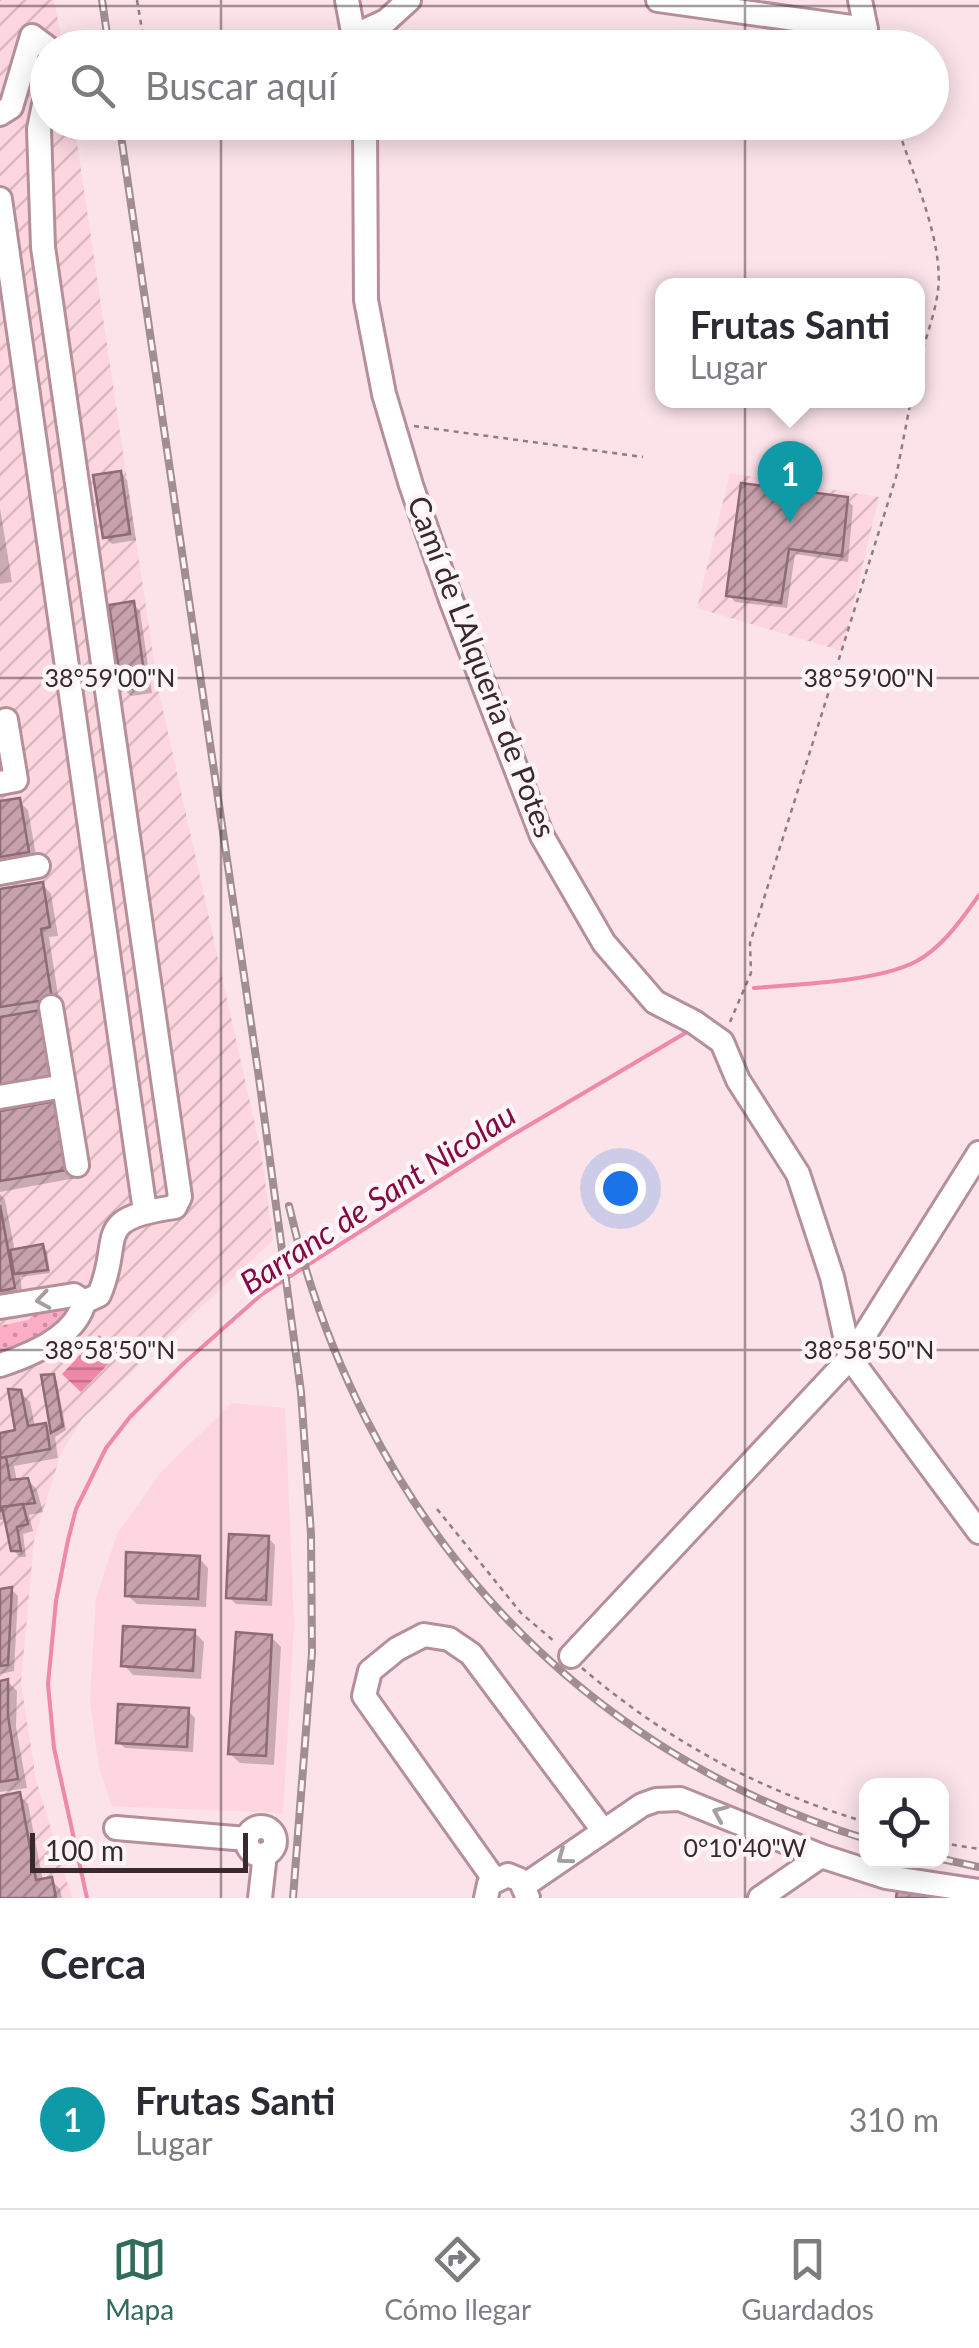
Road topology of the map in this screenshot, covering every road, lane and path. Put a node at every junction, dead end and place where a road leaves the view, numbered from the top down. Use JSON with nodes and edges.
{"nodes":[{"id":1,"x":137,"y":0,"type":"edge"},
{"id":2,"x":348,"y":0,"type":"edge"},
{"id":3,"x":409,"y":0,"type":"edge"},
{"id":4,"x":658,"y":0,"type":"edge"},
{"id":5,"x":860,"y":0,"type":"edge"},
{"id":6,"x":142,"y":30,"type":"edge"},
{"id":7,"x":353,"y":30,"type":"edge"},
{"id":8,"x":372,"y":30,"type":"edge"},
{"id":9,"x":30,"y":43,"type":"edge"},
{"id":10,"x":0,"y":114,"type":"edge"},
{"id":11,"x":39,"y":140,"type":"edge"},
{"id":12,"x":366,"y":140,"type":"edge"},
{"id":13,"x":902,"y":140,"type":"edge"},
{"id":14,"x":0,"y":200,"type":"edge"},
{"id":15,"x":925,"y":340,"type":"edge"},
{"id":16,"x":909,"y":408,"type":"edge"},
{"id":17,"x":392,"y":424,"type":"junction"},
{"id":18,"x":643,"y":457,"type":"dead end"},
{"id":19,"x":6,"y":720,"type":"dead end"},
{"id":20,"x":0,"y":784,"type":"edge"},
{"id":21,"x":38,"y":866,"type":"dead end"},
{"id":22,"x":0,"y":873,"type":"edge"},
{"id":23,"x":51,"y":1007,"type":"dead end"},
{"id":24,"x":722,"y":1042,"type":"junction"},
{"id":25,"x":64,"y":1086,"type":"junction"},
{"id":26,"x":0,"y":1097,"type":"edge"},
{"id":27,"x":979,"y":1153,"type":"edge"},
{"id":28,"x":77,"y":1166,"type":"dead end"},
{"id":29,"x":145,"y":1211,"type":"junction"},
{"id":30,"x":84,"y":1302,"type":"junction"},
{"id":31,"x":0,"y":1306,"type":"edge"},
{"id":32,"x":850,"y":1358,"type":"junction"},
{"id":33,"x":0,"y":1365,"type":"edge"},
{"id":34,"x":437,"y":1509,"type":"dead end"},
{"id":35,"x":979,"y":1532,"type":"edge"},
{"id":36,"x":571,"y":1656,"type":"junction"},
{"id":37,"x":859,"y":1820,"type":"edge"},
{"id":38,"x":116,"y":1828,"type":"dead end"},
{"id":39,"x":602,"y":1830,"type":"junction"},
{"id":40,"x":949,"y":1843,"type":"edge"},
{"id":41,"x":979,"y":1849,"type":"edge"},
{"id":42,"x":821,"y":1856,"type":"junction"},
{"id":43,"x":490,"y":1888,"type":"edge"},
{"id":44,"x":885,"y":1888,"type":"edge"},
{"id":45,"x":526,"y":1892,"type":"edge"},
{"id":46,"x":979,"y":1892,"type":"edge"},
{"id":47,"x":260,"y":1898,"type":"edge"},
{"id":48,"x":760,"y":1898,"type":"edge"}],
"edges":[{"from":1,"to":6,"type":"path"},
{"from":2,"to":7,"type":"street"},
{"from":3,"to":8,"type":"street"},
{"from":4,"to":5,"type":"street"},
{"from":9,"to":10,"type":"street"},
{"from":11,"to":29,"type":"street"},
{"from":12,"to":17,"type":"street","name":"Camí de L'Alqueria de Potes"},
{"from":13,"to":15,"type":"path"},
{"from":14,"to":29,"type":"street"},
{"from":16,"to":24,"type":"path"},
{"from":17,"to":18,"type":"path"},
{"from":17,"to":24,"type":"street","name":"Camí de L'Alqueria de Potes"},
{"from":19,"to":20,"type":"street"},
{"from":21,"to":22,"type":"street"},
{"from":23,"to":25,"type":"street"},
{"from":24,"to":32,"type":"street"},
{"from":25,"to":26,"type":"street"},
{"from":25,"to":28,"type":"street"},
{"from":27,"to":32,"type":"street"},
{"from":29,"to":30,"type":"street"},
{"from":30,"to":31,"type":"street","one_way":true},
{"from":30,"to":33,"type":"street"},
{"from":32,"to":35,"type":"street"},
{"from":32,"to":36,"type":"street"},
{"from":34,"to":36,"type":"path"},
{"from":36,"to":37,"type":"path"},
{"from":38,"to":47,"type":"street"},
{"from":42,"to":39,"type":"street","one_way":true},
{"from":39,"to":43,"type":"street"},
{"from":39,"to":45,"type":"street","one_way":true},
{"from":40,"to":41,"type":"path"},
{"from":42,"to":44,"type":"street"},
{"from":42,"to":48,"type":"street"},
{"from":43,"to":45,"type":"street"},
{"from":44,"to":46,"type":"street"}]}
